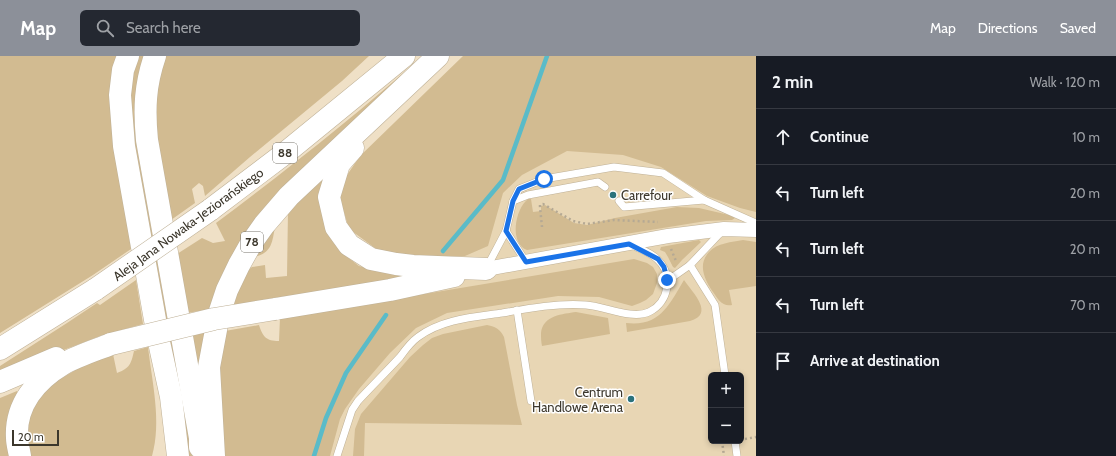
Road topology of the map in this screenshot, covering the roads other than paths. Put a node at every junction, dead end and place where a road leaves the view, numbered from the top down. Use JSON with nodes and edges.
{"nodes":[{"id":1,"x":128,"y":56,"type":"edge"},
{"id":2,"x":155,"y":56,"type":"edge"},
{"id":3,"x":384,"y":56,"type":"edge"},
{"id":4,"x":404,"y":56,"type":"edge"},
{"id":5,"x":438,"y":56,"type":"edge"},
{"id":6,"x":409,"y":84,"type":"junction"},
{"id":7,"x":358,"y":94,"type":"junction"},
{"id":8,"x":605,"y":187,"type":"dead end"},
{"id":9,"x":704,"y":200,"type":"junction"},
{"id":10,"x":513,"y":201,"type":"junction"},
{"id":11,"x":619,"y":201,"type":"dead end"},
{"id":12,"x":756,"y":223,"type":"edge"},
{"id":13,"x":724,"y":229,"type":"junction"},
{"id":14,"x":756,"y":230,"type":"edge"},
{"id":15,"x":506,"y":231,"type":"junction"},
{"id":16,"x":629,"y":244,"type":"junction"},
{"id":17,"x":526,"y":262,"type":"junction"},
{"id":18,"x":690,"y":265,"type":"junction"},
{"id":19,"x":486,"y":269,"type":"junction"},
{"id":20,"x":667,"y":280,"type":"junction"},
{"id":21,"x":517,"y":310,"type":"junction"},
{"id":22,"x":159,"y":342,"type":"junction"},
{"id":23,"x":111,"y":344,"type":"junction"},
{"id":24,"x":0,"y":349,"type":"edge"},
{"id":25,"x":725,"y":372,"type":"edge"},
{"id":26,"x":0,"y":382,"type":"edge"},
{"id":27,"x":532,"y":401,"type":"dead end"},
{"id":28,"x":735,"y":444,"type":"edge"},
{"id":29,"x":737,"y":454,"type":"edge"},
{"id":30,"x":20,"y":456,"type":"edge"},
{"id":31,"x":162,"y":456,"type":"edge"},
{"id":32,"x":178,"y":456,"type":"edge"},
{"id":33,"x":201,"y":456,"type":"edge"},
{"id":34,"x":214,"y":456,"type":"edge"},
{"id":35,"x":337,"y":456,"type":"edge"}],
"edges":[{"from":1,"to":22,"type":"main road"},
{"from":2,"to":33,"type":"main road"},
{"from":3,"to":7,"type":"main road"},
{"from":4,"to":7,"type":"main road","name":"Aleja Jana Nowaka-Jeziorańskiego","number":"88"},
{"from":5,"to":6,"type":"main road","number":"78"},
{"from":6,"to":19,"type":"main road"},
{"from":6,"to":34,"type":"main road","number":"78"},
{"from":7,"to":24,"type":"main road","name":"Aleja Jana Nowaka-Jeziorańskiego","number":"88","bridge":true},
{"from":8,"to":10,"type":"lane"},
{"from":9,"to":10,"type":"lane"},
{"from":9,"to":11,"type":"lane"},
{"from":9,"to":12,"type":"lane"},
{"from":10,"to":15,"type":"lane"},
{"from":13,"to":14,"type":"street"},
{"from":13,"to":16,"type":"street"},
{"from":13,"to":18,"type":"lane"},
{"from":15,"to":17,"type":"lane"},
{"from":15,"to":19,"type":"lane"},
{"from":16,"to":17,"type":"street"},
{"from":16,"to":20,"type":"lane"},
{"from":17,"to":19,"type":"street"},
{"from":18,"to":20,"type":"lane"},
{"from":18,"to":25,"type":"lane"},
{"from":19,"to":23,"type":"main road","bridge":true},
{"from":20,"to":21,"type":"lane"},
{"from":21,"to":27,"type":"lane"},
{"from":21,"to":35,"type":"lane"},
{"from":22,"to":31,"type":"main road"},
{"from":22,"to":32,"type":"main road"},
{"from":23,"to":26,"type":"main road"},
{"from":23,"to":30,"type":"main road"},
{"from":28,"to":29,"type":"lane"}]}
